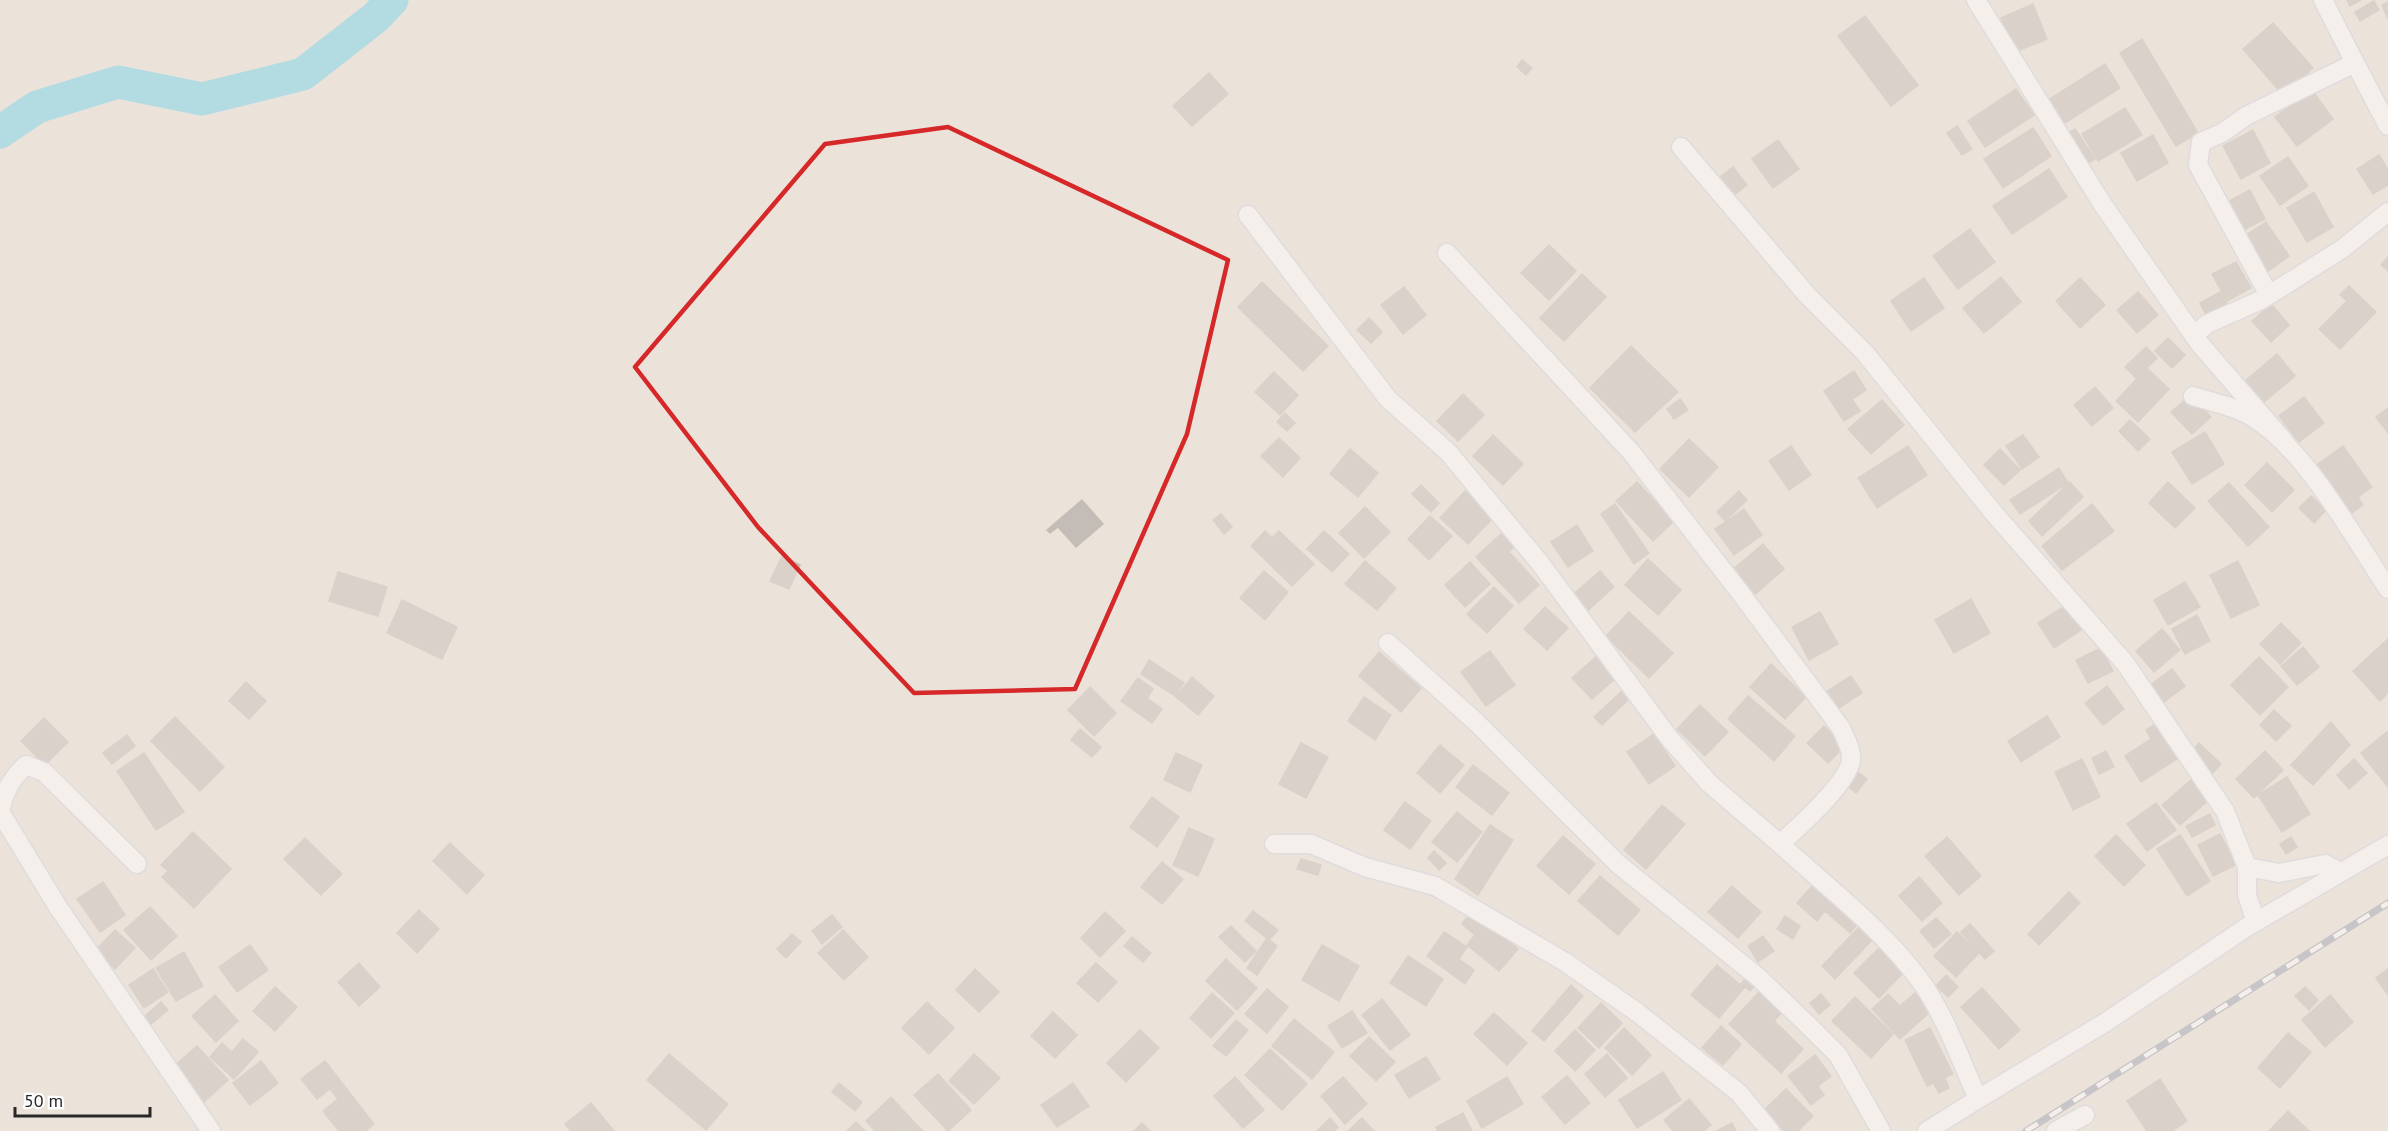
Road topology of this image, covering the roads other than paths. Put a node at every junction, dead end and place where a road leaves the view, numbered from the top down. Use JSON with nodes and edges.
{"nodes":[{"id":1,"x":1976,"y":0,"type":"edge"},
{"id":2,"x":2323,"y":0,"type":"edge"},
{"id":3,"x":2355,"y":63,"type":"junction"},
{"id":4,"x":2388,"y":126,"type":"edge"},
{"id":5,"x":1681,"y":147,"type":"dead end"},
{"id":6,"x":2388,"y":212,"type":"edge"},
{"id":7,"x":1248,"y":215,"type":"dead end"},
{"id":8,"x":1447,"y":253,"type":"dead end"},
{"id":9,"x":2269,"y":295,"type":"junction"},
{"id":10,"x":2197,"y":338,"type":"junction"},
{"id":11,"x":2193,"y":396,"type":"dead end"},
{"id":12,"x":2284,"y":441,"type":"junction"},
{"id":13,"x":2388,"y":589,"type":"edge"},
{"id":14,"x":1388,"y":643,"type":"dead end"},
{"id":15,"x":0,"y":812,"type":"edge"},
{"id":16,"x":1274,"y":844,"type":"dead end"},
{"id":17,"x":1780,"y":844,"type":"junction"},
{"id":18,"x":2388,"y":844,"type":"edge"},
{"id":19,"x":136,"y":864,"type":"dead end"},
{"id":20,"x":2247,"y":867,"type":"junction"},
{"id":21,"x":2340,"y":872,"type":"junction"},
{"id":22,"x":2256,"y":922,"type":"junction"},
{"id":23,"x":1978,"y":1100,"type":"junction"},
{"id":24,"x":2085,"y":1115,"type":"dead end"},
{"id":25,"x":211,"y":1131,"type":"edge"},
{"id":26,"x":1770,"y":1131,"type":"edge"},
{"id":27,"x":1881,"y":1131,"type":"edge"},
{"id":28,"x":1927,"y":1131,"type":"edge"},
{"id":29,"x":2056,"y":1131,"type":"edge"}],
"edges":[{"from":1,"to":10,"type":"street"},
{"from":2,"to":3,"type":"street"},
{"from":3,"to":4,"type":"street"},
{"from":3,"to":9,"type":"street"},
{"from":5,"to":20,"type":"street"},
{"from":6,"to":9,"type":"street"},
{"from":7,"to":17,"type":"street"},
{"from":8,"to":17,"type":"street"},
{"from":9,"to":10,"type":"street"},
{"from":10,"to":12,"type":"street"},
{"from":11,"to":12,"type":"street"},
{"from":12,"to":13,"type":"street"},
{"from":14,"to":27,"type":"street"},
{"from":15,"to":19,"type":"street"},
{"from":15,"to":25,"type":"street"},
{"from":16,"to":26,"type":"street"},
{"from":17,"to":23,"type":"street"},
{"from":18,"to":21,"type":"street"},
{"from":20,"to":21,"type":"street"},
{"from":20,"to":22,"type":"street"},
{"from":21,"to":22,"type":"street"},
{"from":22,"to":23,"type":"street"},
{"from":23,"to":28,"type":"street"},
{"from":24,"to":29,"type":"street"}]}
